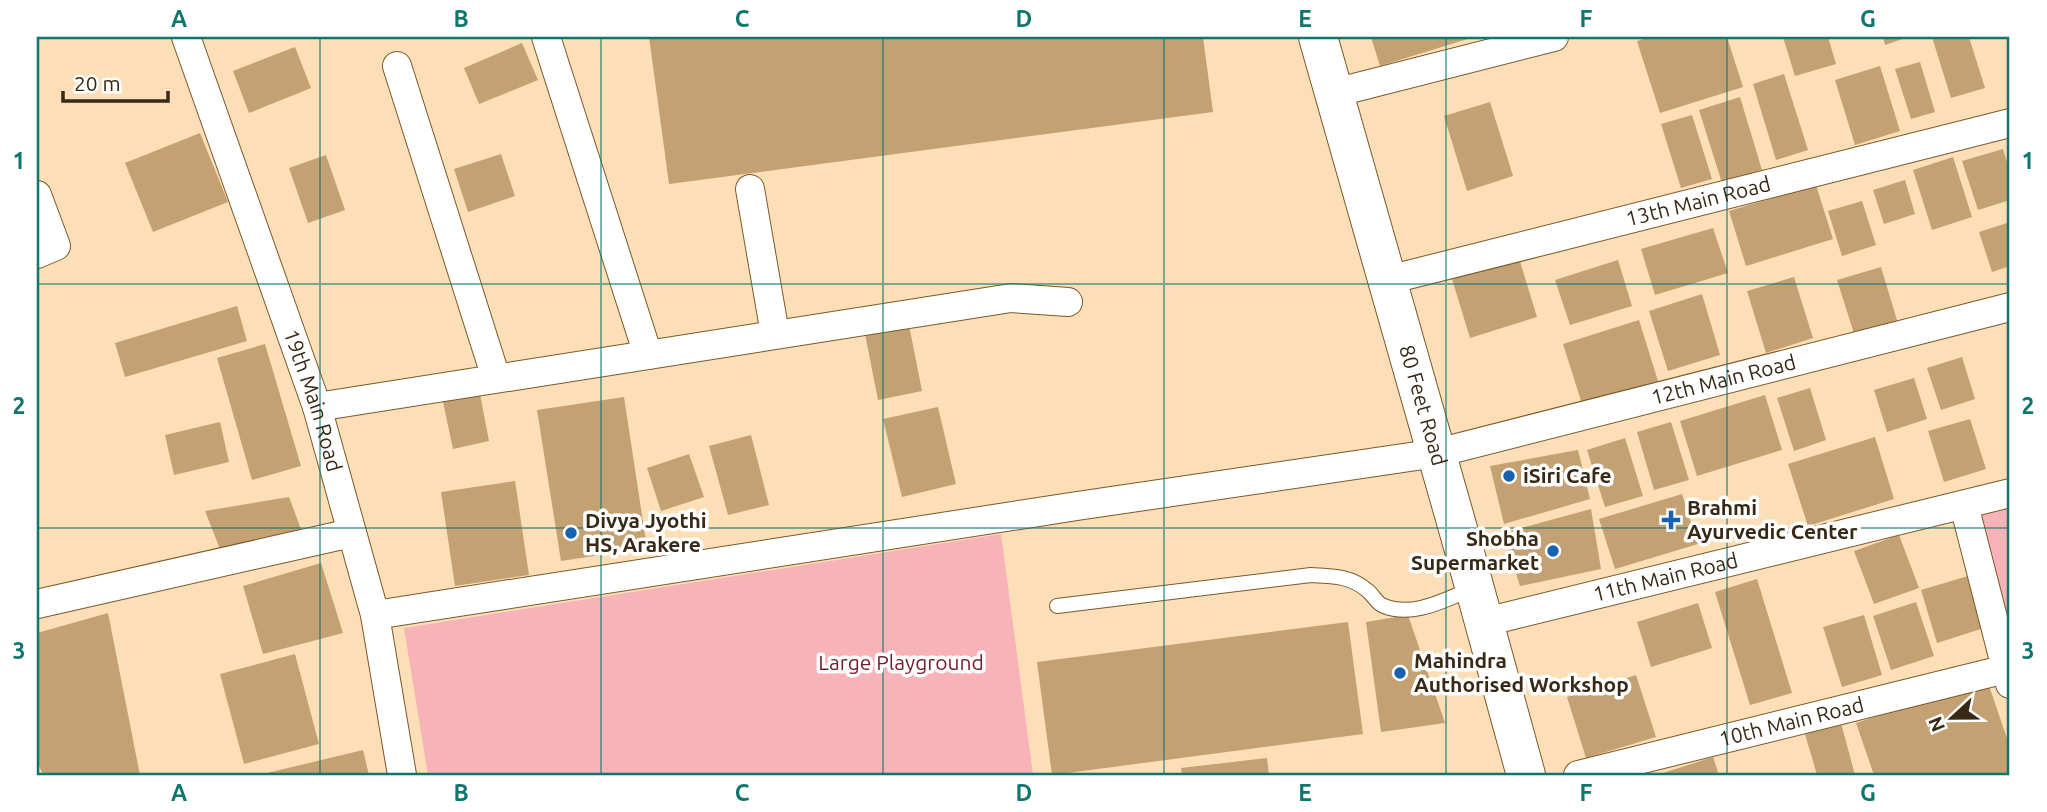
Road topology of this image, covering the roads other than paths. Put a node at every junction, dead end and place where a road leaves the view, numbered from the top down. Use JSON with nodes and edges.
{"nodes":[{"id":1,"x":186,"y":37,"type":"edge"},
{"id":2,"x":546,"y":37,"type":"edge"},
{"id":3,"x":1318,"y":37,"type":"edge"},
{"id":4,"x":1554,"y":37,"type":"edge"},
{"id":5,"x":397,"y":66,"type":"dead end"},
{"id":6,"x":1334,"y":93,"type":"junction"},
{"id":7,"x":2010,"y":123,"type":"edge"},
{"id":8,"x":750,"y":189,"type":"dead end"},
{"id":9,"x":37,"y":195,"type":"edge"},
{"id":10,"x":37,"y":254,"type":"edge"},
{"id":11,"x":1388,"y":280,"type":"junction"},
{"id":12,"x":1068,"y":302,"type":"dead end"},
{"id":13,"x":2010,"y":307,"type":"edge"},
{"id":14,"x":775,"y":334,"type":"junction"},
{"id":15,"x":648,"y":355,"type":"junction"},
{"id":16,"x":496,"y":378,"type":"junction"},
{"id":17,"x":317,"y":407,"type":"junction"},
{"id":18,"x":1437,"y":453,"type":"junction"},
{"id":19,"x":2010,"y":492,"type":"edge"},
{"id":20,"x":1964,"y":505,"type":"junction"},
{"id":21,"x":351,"y":533,"type":"junction"},
{"id":22,"x":37,"y":604,"type":"edge"},
{"id":23,"x":1480,"y":605,"type":"junction"},
{"id":24,"x":1057,"y":606,"type":"dead end"},
{"id":25,"x":374,"y":615,"type":"junction"},
{"id":26,"x":2008,"y":678,"type":"edge"},
{"id":27,"x":402,"y":775,"type":"edge"},
{"id":28,"x":1526,"y":775,"type":"edge"},
{"id":29,"x":1578,"y":775,"type":"edge"}],
"edges":[{"from":1,"to":17,"type":"street","name":"19th Main Road"},
{"from":2,"to":15,"type":"street"},
{"from":3,"to":6,"type":"main road","name":"80 Feet Road"},
{"from":4,"to":6,"type":"street"},
{"from":5,"to":16,"type":"street"},
{"from":6,"to":11,"type":"main road","name":"80 Feet Road"},
{"from":7,"to":11,"type":"street","name":"13th Main Road"},
{"from":8,"to":14,"type":"street"},
{"from":9,"to":10,"type":"street"},
{"from":11,"to":18,"type":"main road","name":"80 Feet Road"},
{"from":12,"to":14,"type":"street"},
{"from":13,"to":18,"type":"street","name":"12th Main Road"},
{"from":14,"to":15,"type":"street"},
{"from":15,"to":16,"type":"street"},
{"from":16,"to":17,"type":"street"},
{"from":17,"to":21,"type":"street","name":"19th Main Road"},
{"from":18,"to":23,"type":"main road","name":"80 Feet Road"},
{"from":18,"to":25,"type":"street","name":"12th Main Road"},
{"from":19,"to":20,"type":"street","name":"11th Main Road"},
{"from":20,"to":23,"type":"street","name":"11th Main Road"},
{"from":20,"to":26,"type":"street"},
{"from":21,"to":22,"type":"street"},
{"from":21,"to":25,"type":"street","name":"19th Main Road"},
{"from":23,"to":24,"type":"lane"},
{"from":23,"to":28,"type":"main road","name":"80 Feet Road"},
{"from":25,"to":27,"type":"street","name":"19th Main Road"},
{"from":26,"to":29,"type":"street","name":"10th Main Road"}]}
